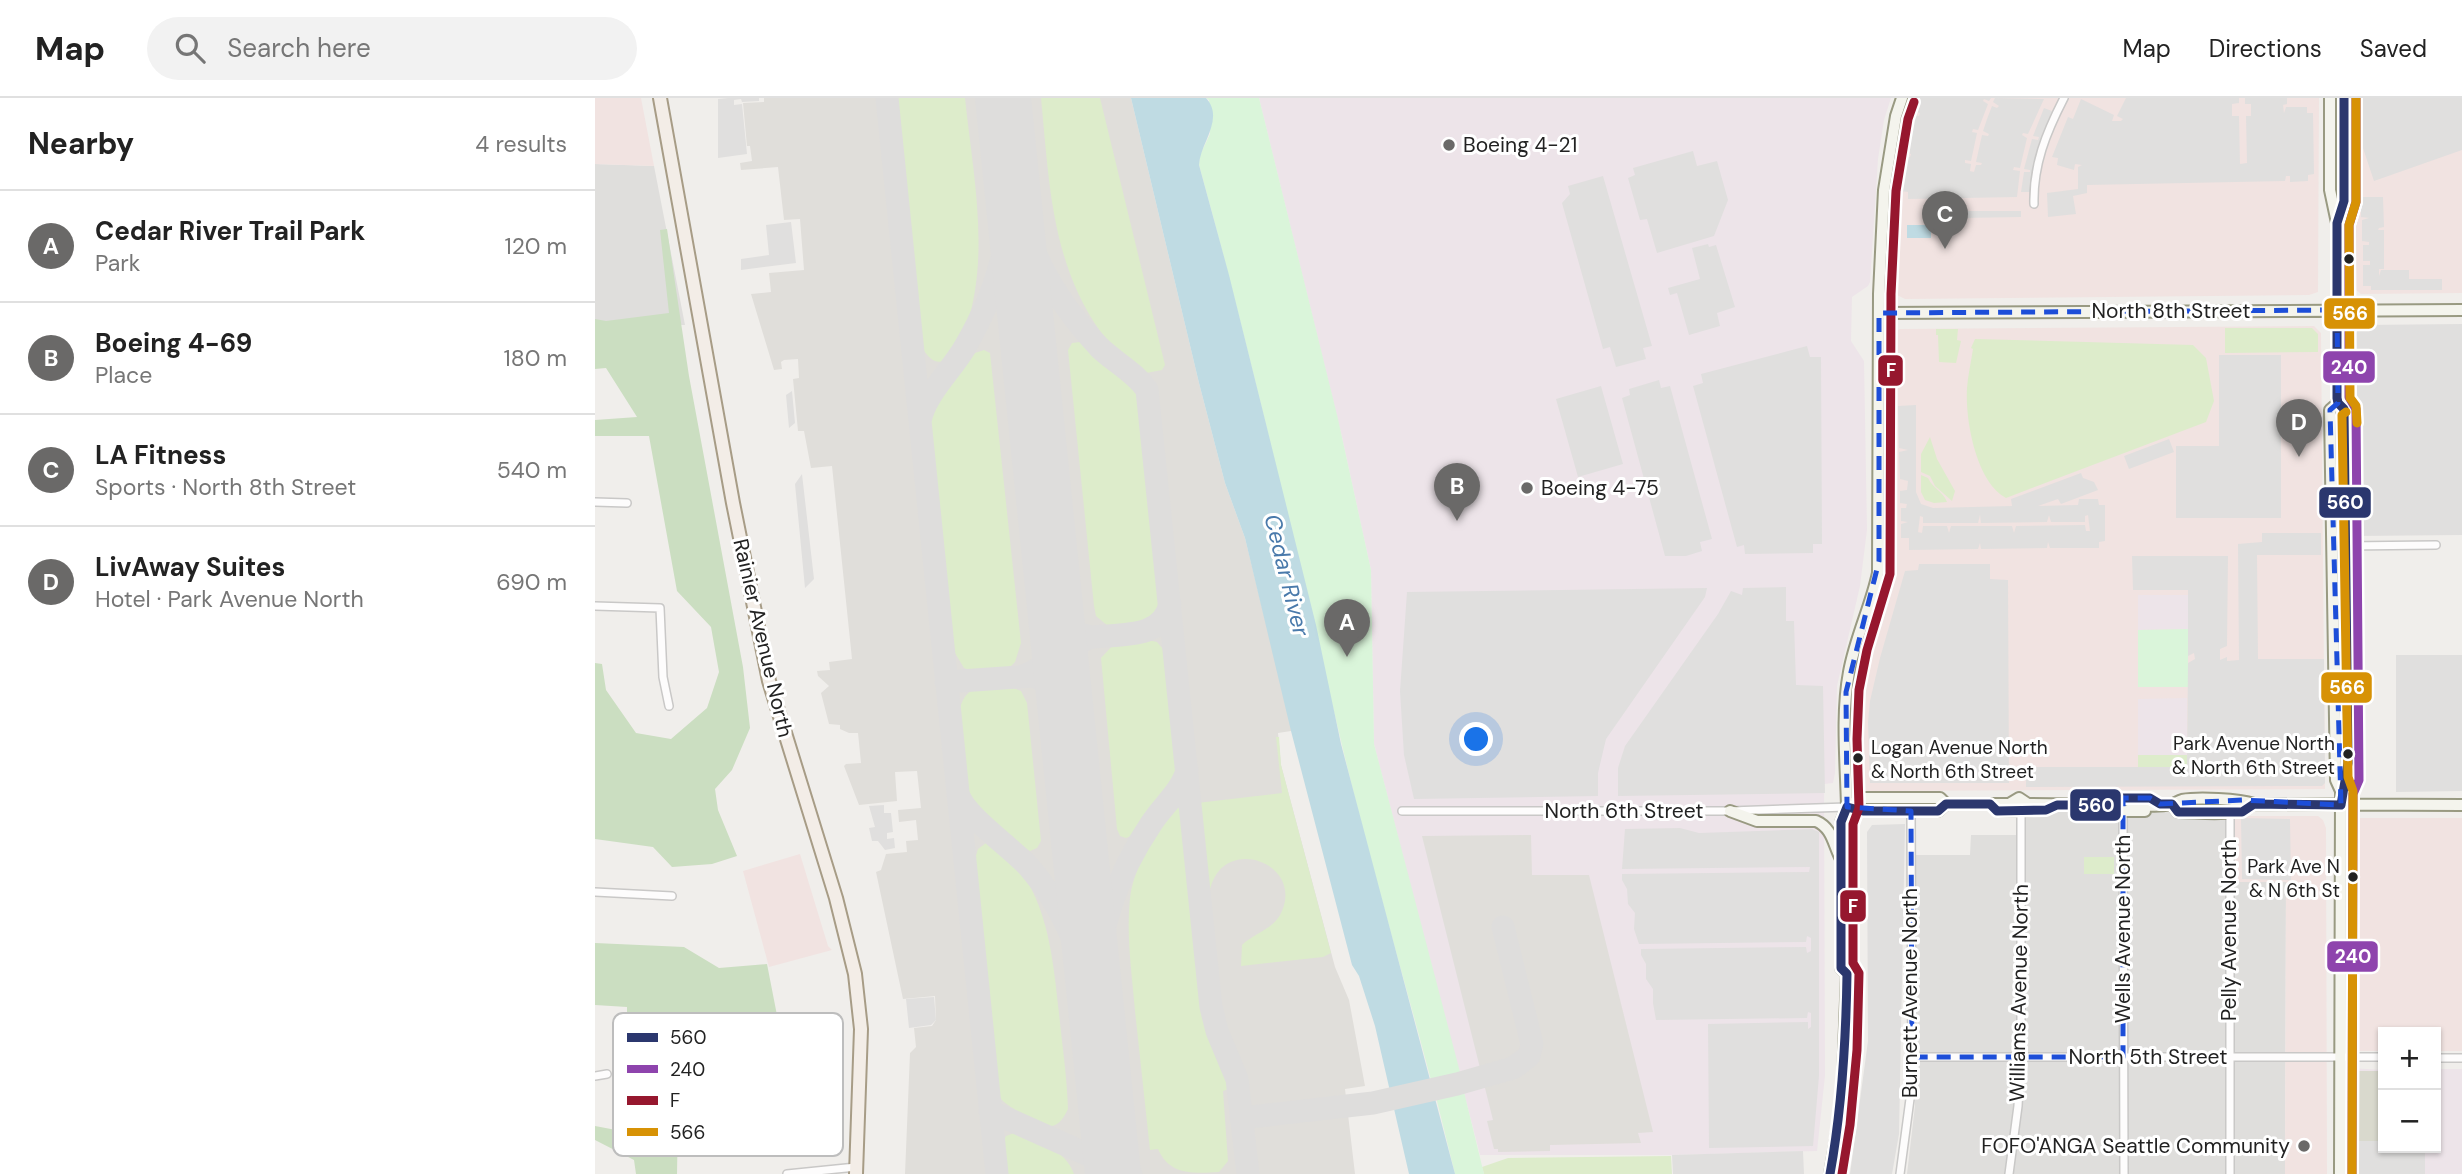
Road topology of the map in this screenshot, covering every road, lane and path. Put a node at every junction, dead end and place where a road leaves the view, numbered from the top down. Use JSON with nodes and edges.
{"nodes":[{"id":1,"x":660,"y":98,"type":"edge"},
{"id":2,"x":1902,"y":98,"type":"edge"},
{"id":3,"x":2064,"y":98,"type":"edge"},
{"id":4,"x":2330,"y":98,"type":"edge"},
{"id":5,"x":2344,"y":98,"type":"edge"},
{"id":6,"x":2033,"y":204,"type":"dead end"},
{"id":7,"x":2337,"y":223,"type":"junction"},
{"id":8,"x":2337,"y":310,"type":"junction"},
{"id":9,"x":2462,"y":310,"type":"edge"},
{"id":10,"x":1879,"y":313,"type":"junction"},
{"id":11,"x":2338,"y":403,"type":"junction"},
{"id":12,"x":595,"y":502,"type":"edge"},
{"id":13,"x":627,"y":503,"type":"dead end"},
{"id":14,"x":2436,"y":545,"type":"dead end"},
{"id":15,"x":2345,"y":546,"type":"junction"},
{"id":16,"x":595,"y":606,"type":"edge"},
{"id":17,"x":669,"y":706,"type":"dead end"},
{"id":18,"x":2341,"y":791,"type":"junction"},
{"id":19,"x":1946,"y":804,"type":"junction"},
{"id":20,"x":1990,"y":804,"type":"junction"},
{"id":21,"x":2160,"y":804,"type":"junction"},
{"id":22,"x":2172,"y":804,"type":"junction"},
{"id":23,"x":2254,"y":804,"type":"junction"},
{"id":24,"x":2057,"y":805,"type":"junction"},
{"id":25,"x":2098,"y":805,"type":"junction"},
{"id":26,"x":2341,"y":805,"type":"junction"},
{"id":27,"x":2462,"y":806,"type":"edge"},
{"id":28,"x":1847,"y":807,"type":"junction"},
{"id":29,"x":1402,"y":811,"type":"dead end"},
{"id":30,"x":1730,"y":811,"type":"junction"},
{"id":31,"x":1911,"y":811,"type":"junction"},
{"id":32,"x":2021,"y":811,"type":"junction"},
{"id":33,"x":2123,"y":811,"type":"junction"},
{"id":34,"x":2230,"y":812,"type":"junction"},
{"id":35,"x":1841,"y":861,"type":"junction"},
{"id":36,"x":595,"y":892,"type":"edge"},
{"id":37,"x":672,"y":896,"type":"dead end"},
{"id":38,"x":1847,"y":974,"type":"junction"},
{"id":39,"x":1912,"y":1057,"type":"junction"},
{"id":40,"x":2123,"y":1057,"type":"junction"},
{"id":41,"x":2228,"y":1057,"type":"junction"},
{"id":42,"x":2340,"y":1057,"type":"junction"},
{"id":43,"x":2378,"y":1057,"type":"edge"},
{"id":44,"x":2020,"y":1058,"type":"junction"},
{"id":45,"x":2441,"y":1058,"type":"edge"},
{"id":46,"x":2462,"y":1058,"type":"edge"},
{"id":47,"x":607,"y":1074,"type":"dead end"},
{"id":48,"x":595,"y":1076,"type":"edge"},
{"id":49,"x":856,"y":1171,"type":"edge"},
{"id":50,"x":787,"y":1174,"type":"edge"},
{"id":51,"x":1830,"y":1174,"type":"edge"},
{"id":52,"x":1900,"y":1174,"type":"edge"},
{"id":53,"x":2009,"y":1174,"type":"edge"},
{"id":54,"x":2124,"y":1174,"type":"edge"},
{"id":55,"x":2230,"y":1174,"type":"edge"},
{"id":56,"x":2340,"y":1174,"type":"edge"}],
"edges":[{"from":1,"to":49,"type":"main road","name":"Rainier Avenue North"},
{"from":2,"to":10,"type":"street"},
{"from":3,"to":6,"type":"street"},
{"from":4,"to":7,"type":"street"},
{"from":5,"to":7,"type":"street"},
{"from":7,"to":8,"type":"street"},
{"from":8,"to":9,"type":"street","name":"North 8th Street"},
{"from":8,"to":10,"type":"street","name":"North 8th Street"},
{"from":8,"to":11,"type":"street"},
{"from":10,"to":28,"type":"street"},
{"from":11,"to":15,"type":"street"},
{"from":11,"to":18,"type":"street"},
{"from":12,"to":13,"type":"street"},
{"from":14,"to":15,"type":"street"},
{"from":15,"to":18,"type":"street"},
{"from":16,"to":17,"type":"street"},
{"from":18,"to":26,"type":"street"},
{"from":19,"to":20,"type":"street","name":"North 6th Street"},
{"from":19,"to":28,"type":"street","name":"North 6th Street"},
{"from":19,"to":31,"type":"street","name":"North 6th Street"},
{"from":20,"to":24,"type":"street","name":"North 6th Street"},
{"from":20,"to":32,"type":"street","name":"North 6th Street"},
{"from":21,"to":22,"type":"street","name":"North 6th Street"},
{"from":21,"to":25,"type":"street","name":"North 6th Street"},
{"from":21,"to":33,"type":"street","name":"North 6th Street"},
{"from":22,"to":23,"type":"street","name":"North 6th Street"},
{"from":22,"to":34,"type":"street","name":"North 6th Street"},
{"from":23,"to":26,"type":"street","name":"North 6th Street"},
{"from":23,"to":34,"type":"street","name":"North 6th Street"},
{"from":24,"to":25,"type":"street","name":"North 6th Street"},
{"from":24,"to":32,"type":"street","name":"North 6th Street"},
{"from":25,"to":33,"type":"street","name":"North 6th Street"},
{"from":26,"to":27,"type":"street","name":"North 6th Street"},
{"from":26,"to":42,"type":"street"},
{"from":28,"to":30,"type":"street","name":"North 6th Street"},
{"from":28,"to":31,"type":"street","name":"North 6th Street"},
{"from":28,"to":35,"type":"street"},
{"from":28,"to":38,"type":"street"},
{"from":29,"to":30,"type":"street","name":"North 6th Street"},
{"from":30,"to":35,"type":"street"},
{"from":31,"to":39,"type":"street","name":"Burnett Avenue North"},
{"from":32,"to":44,"type":"street","name":"Williams Avenue North"},
{"from":33,"to":40,"type":"street","name":"Wells Avenue North"},
{"from":34,"to":41,"type":"street","name":"Pelly Avenue North"},
{"from":35,"to":38,"type":"street"},
{"from":36,"to":37,"type":"street"},
{"from":38,"to":51,"type":"street"},
{"from":39,"to":44,"type":"street","name":"North 5th Street"},
{"from":39,"to":52,"type":"street","name":"Burnett Avenue North"},
{"from":40,"to":41,"type":"street","name":"North 5th Street"},
{"from":40,"to":44,"type":"street","name":"North 5th Street"},
{"from":40,"to":54,"type":"street","name":"Wells Avenue North"},
{"from":41,"to":42,"type":"street","name":"North 5th Street"},
{"from":41,"to":55,"type":"street","name":"Pelly Avenue North"},
{"from":42,"to":43,"type":"street","name":"North 5th Street"},
{"from":42,"to":56,"type":"street"},
{"from":44,"to":53,"type":"street","name":"Williams Avenue North"},
{"from":45,"to":46,"type":"street"},
{"from":47,"to":48,"type":"street"},
{"from":49,"to":50,"type":"street"}]}
